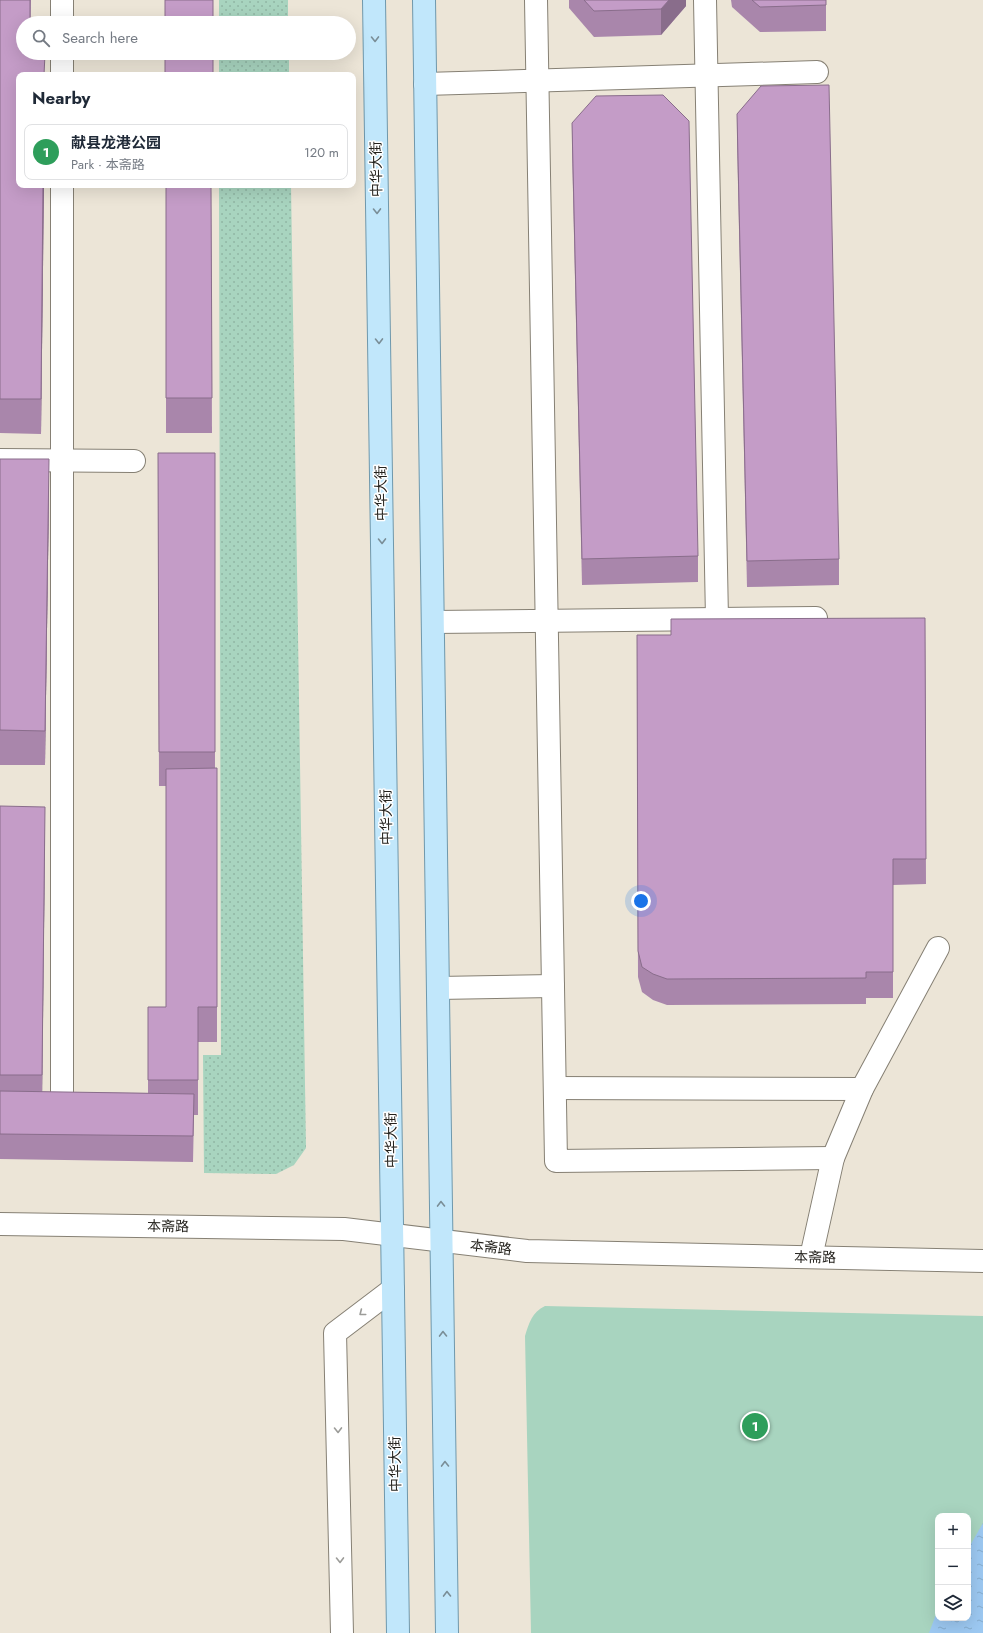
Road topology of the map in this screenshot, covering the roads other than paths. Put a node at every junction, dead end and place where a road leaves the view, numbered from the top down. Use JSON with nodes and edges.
{"nodes":[{"id":1,"x":62,"y":0,"type":"edge"},
{"id":2,"x":374,"y":0,"type":"edge"},
{"id":3,"x":424,"y":0,"type":"edge"},
{"id":4,"x":536,"y":0,"type":"edge"},
{"id":5,"x":705,"y":0,"type":"edge"},
{"id":6,"x":62,"y":16,"type":"edge"},
{"id":7,"x":62,"y":60,"type":"edge"},
{"id":8,"x":62,"y":72,"type":"edge"},
{"id":9,"x":818,"y":72,"type":"dead end"},
{"id":10,"x":707,"y":75,"type":"junction"},
{"id":11,"x":538,"y":81,"type":"junction"},
{"id":12,"x":425,"y":84,"type":"junction"},
{"id":13,"x":62,"y":188,"type":"edge"},
{"id":14,"x":0,"y":460,"type":"edge"},
{"id":15,"x":62,"y":461,"type":"junction"},
{"id":16,"x":134,"y":461,"type":"dead end"},
{"id":17,"x":816,"y":618,"type":"edge"},
{"id":18,"x":717,"y":619,"type":"junction"},
{"id":19,"x":547,"y":621,"type":"junction"},
{"id":20,"x":433,"y":622,"type":"junction"},
{"id":21,"x":39,"y":825,"type":"edge"},
{"id":22,"x":62,"y":825,"type":"junction"},
{"id":23,"x":938,"y":948,"type":"dead end"},
{"id":24,"x":553,"y":986,"type":"junction"},
{"id":25,"x":438,"y":988,"type":"junction"},
{"id":26,"x":555,"y":1088,"type":"junction"},
{"id":27,"x":862,"y":1089,"type":"junction"},
{"id":28,"x":62,"y":1094,"type":"edge"},
{"id":29,"x":833,"y":1158,"type":"junction"},
{"id":30,"x":0,"y":1224,"type":"edge"},
{"id":31,"x":392,"y":1235,"type":"junction"},
{"id":32,"x":442,"y":1241,"type":"junction"},
{"id":33,"x":811,"y":1257,"type":"junction"},
{"id":34,"x":983,"y":1261,"type":"edge"},
{"id":35,"x":393,"y":1289,"type":"junction"},
{"id":36,"x":342,"y":1633,"type":"edge"},
{"id":37,"x":398,"y":1633,"type":"edge"},
{"id":38,"x":447,"y":1633,"type":"edge"}],
"edges":[{"from":1,"to":6,"type":"street"},
{"from":2,"to":31,"type":"main road","name":"中华大街","one_way":true},
{"from":3,"to":12,"type":"main road"},
{"from":4,"to":11,"type":"street"},
{"from":5,"to":10,"type":"street"},
{"from":7,"to":8,"type":"street"},
{"from":9,"to":10,"type":"street"},
{"from":10,"to":11,"type":"street"},
{"from":10,"to":18,"type":"street"},
{"from":11,"to":12,"type":"street"},
{"from":11,"to":19,"type":"street"},
{"from":12,"to":20,"type":"main road"},
{"from":13,"to":15,"type":"street"},
{"from":14,"to":15,"type":"street"},
{"from":15,"to":16,"type":"street"},
{"from":15,"to":22,"type":"street"},
{"from":17,"to":18,"type":"street"},
{"from":18,"to":19,"type":"street"},
{"from":19,"to":20,"type":"street"},
{"from":19,"to":24,"type":"street"},
{"from":20,"to":25,"type":"main road"},
{"from":21,"to":22,"type":"street"},
{"from":22,"to":28,"type":"street"},
{"from":23,"to":27,"type":"street"},
{"from":24,"to":25,"type":"street"},
{"from":24,"to":26,"type":"street"},
{"from":32,"to":25,"type":"main road","one_way":true},
{"from":26,"to":27,"type":"street"},
{"from":26,"to":29,"type":"street"},
{"from":27,"to":29,"type":"street"},
{"from":29,"to":33,"type":"street"},
{"from":30,"to":31,"type":"street","name":"本斋路"},
{"from":31,"to":32,"type":"street","name":"本斋路"},
{"from":31,"to":35,"type":"main road","name":"中华大街"},
{"from":32,"to":33,"type":"street","name":"本斋路"},
{"from":38,"to":32,"type":"main road","one_way":true},
{"from":33,"to":34,"type":"street","name":"本斋路"},
{"from":35,"to":36,"type":"street","one_way":true},
{"from":35,"to":37,"type":"main road","name":"中华大街"}]}
